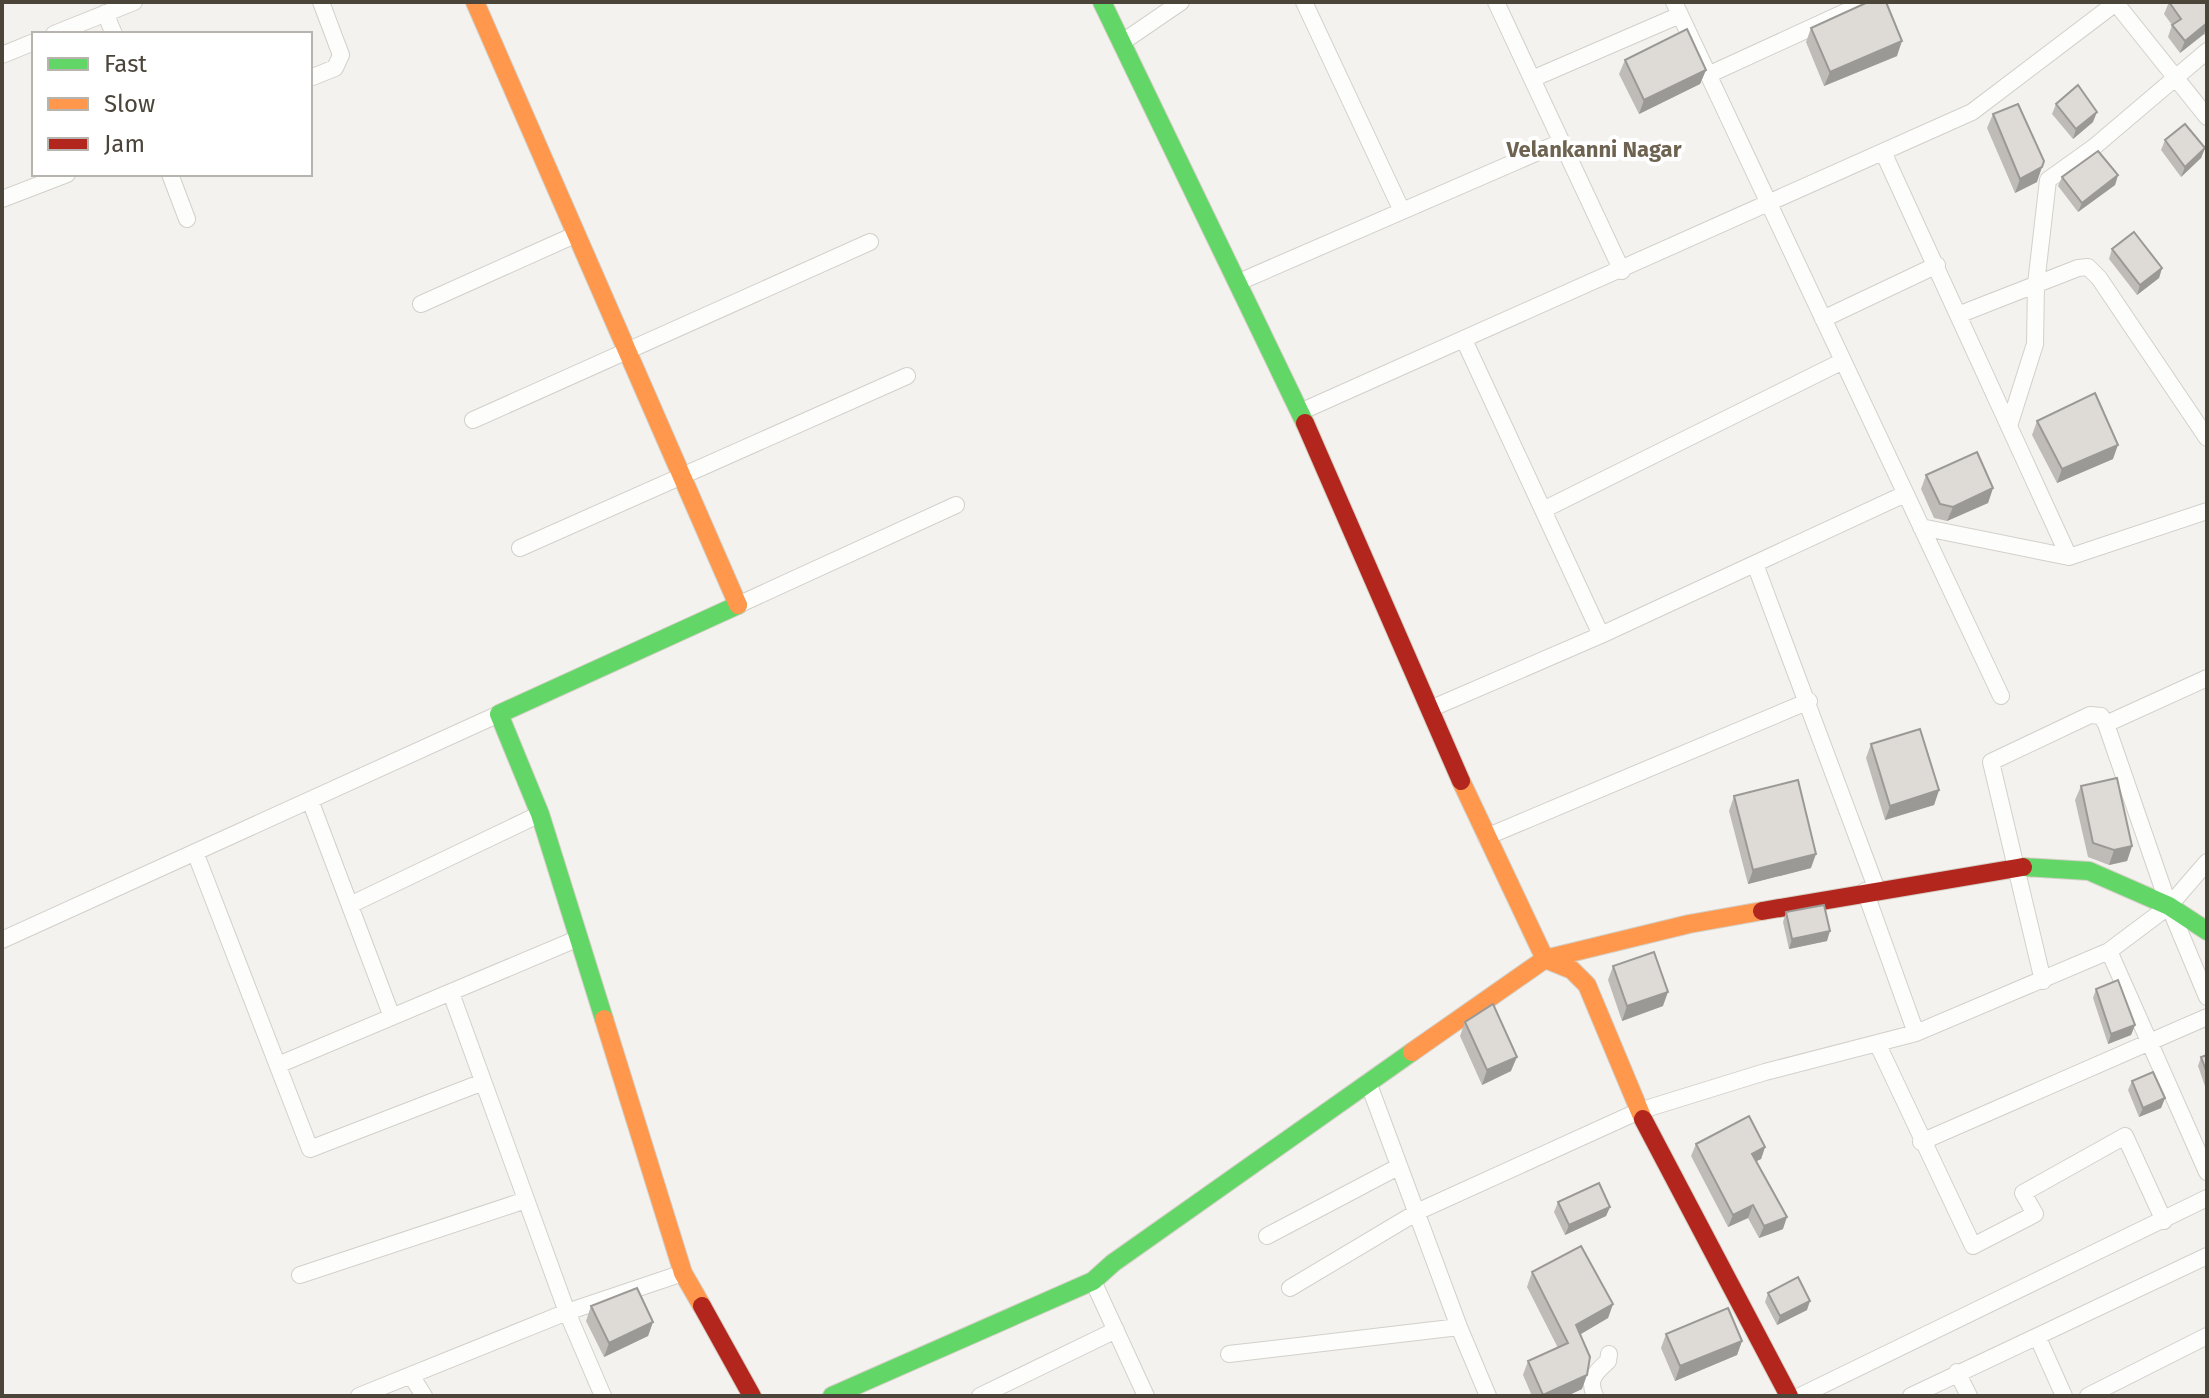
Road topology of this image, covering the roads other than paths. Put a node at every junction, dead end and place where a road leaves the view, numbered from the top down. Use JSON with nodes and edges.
{"nodes":[{"id":1,"x":134,"y":2,"type":"edge"},
{"id":2,"x":321,"y":2,"type":"edge"},
{"id":3,"x":476,"y":2,"type":"edge"},
{"id":4,"x":1102,"y":2,"type":"edge"},
{"id":5,"x":1181,"y":2,"type":"edge"},
{"id":6,"x":1304,"y":2,"type":"edge"},
{"id":7,"x":1496,"y":2,"type":"edge"},
{"id":8,"x":1867,"y":2,"type":"edge"},
{"id":9,"x":2116,"y":2,"type":"edge"},
{"id":10,"x":1677,"y":8,"type":"edge"},
{"id":11,"x":1835,"y":9,"type":"edge"},
{"id":12,"x":105,"y":13,"type":"junction"},
{"id":13,"x":59,"y":32,"type":"edge"},
{"id":14,"x":113,"y":32,"type":"edge"},
{"id":15,"x":1124,"y":41,"type":"junction"},
{"id":16,"x":32,"y":43,"type":"edge"},
{"id":17,"x":2207,"y":51,"type":"edge"},
{"id":18,"x":2,"y":55,"type":"edge"},
{"id":19,"x":1708,"y":75,"type":"junction"},
{"id":20,"x":2175,"y":76,"type":"junction"},
{"id":21,"x":312,"y":77,"type":"edge"},
{"id":22,"x":1532,"y":79,"type":"junction"},
{"id":23,"x":2207,"y":117,"type":"edge"},
{"id":24,"x":1561,"y":142,"type":"junction"},
{"id":25,"x":1884,"y":154,"type":"junction"},
{"id":26,"x":62,"y":176,"type":"edge"},
{"id":27,"x":171,"y":176,"type":"edge"},
{"id":28,"x":2,"y":199,"type":"edge"},
{"id":29,"x":1770,"y":205,"type":"junction"},
{"id":30,"x":1402,"y":211,"type":"junction"},
{"id":31,"x":187,"y":219,"type":"dead end"},
{"id":32,"x":577,"y":234,"type":"junction"},
{"id":33,"x":870,"y":242,"type":"dead end"},
{"id":34,"x":1937,"y":265,"type":"junction"},
{"id":35,"x":1622,"y":271,"type":"junction"},
{"id":36,"x":1239,"y":282,"type":"junction"},
{"id":37,"x":2036,"y":284,"type":"junction"},
{"id":38,"x":421,"y":304,"type":"dead end"},
{"id":39,"x":1958,"y":315,"type":"junction"},
{"id":40,"x":1823,"y":319,"type":"junction"},
{"id":41,"x":1465,"y":342,"type":"junction"},
{"id":42,"x":627,"y":348,"type":"junction"},
{"id":43,"x":1843,"y":361,"type":"junction"},
{"id":44,"x":907,"y":376,"type":"dead end"},
{"id":45,"x":1300,"y":412,"type":"junction"},
{"id":46,"x":473,"y":420,"type":"dead end"},
{"id":47,"x":2009,"y":426,"type":"junction"},
{"id":48,"x":2207,"y":438,"type":"edge"},
{"id":49,"x":683,"y":475,"type":"junction"},
{"id":50,"x":1905,"y":494,"type":"junction"},
{"id":51,"x":956,"y":505,"type":"dead end"},
{"id":52,"x":1543,"y":510,"type":"junction"},
{"id":53,"x":2207,"y":511,"type":"edge"},
{"id":54,"x":1921,"y":527,"type":"junction"},
{"id":55,"x":520,"y":548,"type":"dead end"},
{"id":56,"x":2069,"y":557,"type":"junction"},
{"id":57,"x":1755,"y":564,"type":"junction"},
{"id":58,"x":740,"y":604,"type":"junction"},
{"id":59,"x":1601,"y":635,"type":"junction"},
{"id":60,"x":2207,"y":678,"type":"edge"},
{"id":61,"x":2001,"y":696,"type":"dead end"},
{"id":62,"x":1809,"y":701,"type":"junction"},
{"id":63,"x":1430,"y":709,"type":"junction"},
{"id":64,"x":499,"y":714,"type":"junction"},
{"id":65,"x":2106,"y":724,"type":"junction"},
{"id":66,"x":310,"y":800,"type":"junction"},
{"id":67,"x":540,"y":814,"type":"junction"},
{"id":68,"x":1486,"y":837,"type":"junction"},
{"id":69,"x":195,"y":852,"type":"junction"},
{"id":70,"x":2207,"y":862,"type":"edge"},
{"id":71,"x":2014,"y":867,"type":"junction"},
{"id":72,"x":1871,"y":890,"type":"junction"},
{"id":73,"x":352,"y":904,"type":"junction"},
{"id":74,"x":2169,"y":906,"type":"junction"},
{"id":75,"x":2207,"y":931,"type":"edge"},
{"id":76,"x":579,"y":938,"type":"junction"},
{"id":77,"x":2,"y":940,"type":"edge"},
{"id":78,"x":2109,"y":951,"type":"junction"},
{"id":79,"x":1545,"y":959,"type":"junction"},
{"id":80,"x":2043,"y":981,"type":"junction"},
{"id":81,"x":451,"y":993,"type":"junction"},
{"id":82,"x":2207,"y":997,"type":"edge"},
{"id":83,"x":392,"y":1017,"type":"junction"},
{"id":84,"x":2207,"y":1017,"type":"edge"},
{"id":85,"x":1916,"y":1033,"type":"junction"},
{"id":86,"x":2147,"y":1042,"type":"junction"},
{"id":87,"x":1878,"y":1045,"type":"junction"},
{"id":88,"x":278,"y":1065,"type":"junction"},
{"id":89,"x":483,"y":1082,"type":"junction"},
{"id":90,"x":1368,"y":1082,"type":"junction"},
{"id":91,"x":1639,"y":1111,"type":"junction"},
{"id":92,"x":1921,"y":1142,"type":"junction"},
{"id":93,"x":1398,"y":1167,"type":"junction"},
{"id":94,"x":2207,"y":1172,"type":"edge"},
{"id":95,"x":2207,"y":1198,"type":"edge"},
{"id":96,"x":526,"y":1200,"type":"junction"},
{"id":97,"x":1419,"y":1211,"type":"junction"},
{"id":98,"x":2164,"y":1221,"type":"junction"},
{"id":99,"x":1267,"y":1236,"type":"dead end"},
{"id":100,"x":2207,"y":1256,"type":"edge"},
{"id":101,"x":683,"y":1273,"type":"junction"},
{"id":102,"x":300,"y":1275,"type":"dead end"},
{"id":103,"x":1093,"y":1281,"type":"junction"},
{"id":104,"x":1290,"y":1288,"type":"dead end"},
{"id":105,"x":567,"y":1312,"type":"junction"},
{"id":106,"x":1459,"y":1327,"type":"junction"},
{"id":107,"x":1116,"y":1330,"type":"junction"},
{"id":108,"x":2207,"y":1336,"type":"edge"},
{"id":109,"x":2038,"y":1338,"type":"junction"},
{"id":110,"x":1229,"y":1354,"type":"dead end"},
{"id":111,"x":1609,"y":1354,"type":"dead end"},
{"id":112,"x":1957,"y":1372,"type":"junction"},
{"id":113,"x":412,"y":1377,"type":"junction"},
{"id":114,"x":359,"y":1396,"type":"edge"},
{"id":115,"x":424,"y":1396,"type":"edge"},
{"id":116,"x":603,"y":1396,"type":"edge"},
{"id":117,"x":752,"y":1396,"type":"edge"},
{"id":118,"x":832,"y":1396,"type":"edge"},
{"id":119,"x":980,"y":1396,"type":"edge"},
{"id":120,"x":1146,"y":1396,"type":"edge"},
{"id":121,"x":1488,"y":1396,"type":"edge"},
{"id":122,"x":1595,"y":1396,"type":"edge"},
{"id":123,"x":1789,"y":1396,"type":"edge"},
{"id":124,"x":1800,"y":1396,"type":"edge"},
{"id":125,"x":1911,"y":1396,"type":"edge"},
{"id":126,"x":1969,"y":1396,"type":"edge"},
{"id":127,"x":2064,"y":1396,"type":"edge"},
{"id":128,"x":2088,"y":1396,"type":"edge"}],
"edges":[{"from":1,"to":12,"type":"street"},
{"from":2,"to":21,"type":"street"},
{"from":3,"to":32,"type":"street"},
{"from":4,"to":15,"type":"street"},
{"from":5,"to":15,"type":"street"},
{"from":6,"to":30,"type":"street"},
{"from":7,"to":22,"type":"street"},
{"from":8,"to":11,"type":"street"},
{"from":9,"to":20,"type":"street"},
{"from":9,"to":25,"type":"street"},
{"from":10,"to":19,"type":"street"},
{"from":10,"to":22,"type":"street"},
{"from":11,"to":19,"type":"street"},
{"from":12,"to":13,"type":"street"},
{"from":12,"to":14,"type":"street"},
{"from":15,"to":36,"type":"street"},
{"from":16,"to":18,"type":"street"},
{"from":17,"to":20,"type":"street"},
{"from":19,"to":29,"type":"street"},
{"from":20,"to":23,"type":"street"},
{"from":20,"to":37,"type":"street"},
{"from":22,"to":24,"type":"street"},
{"from":24,"to":30,"type":"street"},
{"from":24,"to":35,"type":"street"},
{"from":25,"to":29,"type":"street"},
{"from":25,"to":34,"type":"street"},
{"from":26,"to":28,"type":"street"},
{"from":27,"to":31,"type":"street"},
{"from":29,"to":35,"type":"street"},
{"from":29,"to":40,"type":"street"},
{"from":30,"to":36,"type":"street"},
{"from":32,"to":38,"type":"street"},
{"from":32,"to":42,"type":"street"},
{"from":33,"to":42,"type":"street"},
{"from":34,"to":39,"type":"street"},
{"from":34,"to":40,"type":"street"},
{"from":35,"to":41,"type":"street"},
{"from":36,"to":45,"type":"street"},
{"from":37,"to":39,"type":"street"},
{"from":37,"to":47,"type":"street"},
{"from":37,"to":48,"type":"street"},
{"from":39,"to":47,"type":"street"},
{"from":40,"to":43,"type":"street"},
{"from":41,"to":45,"type":"street"},
{"from":41,"to":52,"type":"street"},
{"from":42,"to":46,"type":"street"},
{"from":42,"to":49,"type":"street"},
{"from":43,"to":50,"type":"street"},
{"from":43,"to":52,"type":"street"},
{"from":44,"to":49,"type":"street"},
{"from":45,"to":63,"type":"street"},
{"from":47,"to":56,"type":"street"},
{"from":49,"to":55,"type":"street"},
{"from":49,"to":58,"type":"street"},
{"from":50,"to":54,"type":"street"},
{"from":50,"to":57,"type":"street"},
{"from":51,"to":58,"type":"street"},
{"from":52,"to":59,"type":"street"},
{"from":53,"to":56,"type":"street"},
{"from":54,"to":56,"type":"street"},
{"from":54,"to":61,"type":"street"},
{"from":57,"to":59,"type":"street"},
{"from":57,"to":62,"type":"street"},
{"from":58,"to":64,"type":"street"},
{"from":59,"to":63,"type":"street"},
{"from":60,"to":65,"type":"street"},
{"from":62,"to":68,"type":"street"},
{"from":62,"to":72,"type":"street"},
{"from":63,"to":68,"type":"street"},
{"from":64,"to":66,"type":"street"},
{"from":64,"to":67,"type":"street"},
{"from":65,"to":71,"type":"street"},
{"from":65,"to":74,"type":"street"},
{"from":66,"to":69,"type":"street"},
{"from":66,"to":73,"type":"street"},
{"from":67,"to":73,"type":"street"},
{"from":67,"to":76,"type":"street"},
{"from":68,"to":79,"type":"street"},
{"from":69,"to":77,"type":"street"},
{"from":69,"to":88,"type":"street"},
{"from":70,"to":74,"type":"street"},
{"from":71,"to":72,"type":"street"},
{"from":71,"to":74,"type":"street"},
{"from":71,"to":80,"type":"street"},
{"from":72,"to":79,"type":"street"},
{"from":72,"to":85,"type":"street"},
{"from":73,"to":83,"type":"street"},
{"from":74,"to":75,"type":"street"},
{"from":74,"to":78,"type":"street"},
{"from":74,"to":82,"type":"street"},
{"from":76,"to":81,"type":"street"},
{"from":76,"to":101,"type":"street"},
{"from":78,"to":80,"type":"street"},
{"from":78,"to":86,"type":"street"},
{"from":79,"to":90,"type":"street"},
{"from":79,"to":91,"type":"street"},
{"from":80,"to":85,"type":"street"},
{"from":81,"to":83,"type":"street"},
{"from":81,"to":89,"type":"street"},
{"from":83,"to":88,"type":"street"},
{"from":84,"to":86,"type":"street"},
{"from":85,"to":87,"type":"street"},
{"from":86,"to":92,"type":"street"},
{"from":86,"to":94,"type":"street"},
{"from":87,"to":91,"type":"street"},
{"from":87,"to":92,"type":"street"},
{"from":88,"to":89,"type":"street"},
{"from":89,"to":96,"type":"street"},
{"from":90,"to":93,"type":"street"},
{"from":90,"to":103,"type":"street"},
{"from":91,"to":97,"type":"street"},
{"from":91,"to":123,"type":"street"},
{"from":92,"to":98,"type":"street"},
{"from":93,"to":97,"type":"street"},
{"from":93,"to":99,"type":"street"},
{"from":95,"to":98,"type":"street"},
{"from":96,"to":102,"type":"street"},
{"from":96,"to":105,"type":"street"},
{"from":97,"to":104,"type":"street"},
{"from":97,"to":106,"type":"street"},
{"from":98,"to":124,"type":"street"},
{"from":100,"to":109,"type":"street"},
{"from":101,"to":105,"type":"street"},
{"from":101,"to":117,"type":"street"},
{"from":103,"to":107,"type":"street"},
{"from":103,"to":118,"type":"street"},
{"from":105,"to":113,"type":"street"},
{"from":105,"to":116,"type":"street"},
{"from":106,"to":110,"type":"street"},
{"from":106,"to":121,"type":"street"},
{"from":107,"to":119,"type":"street"},
{"from":107,"to":120,"type":"street"},
{"from":108,"to":128,"type":"street"},
{"from":109,"to":112,"type":"street"},
{"from":109,"to":127,"type":"street"},
{"from":111,"to":122,"type":"street"},
{"from":112,"to":125,"type":"street"},
{"from":112,"to":126,"type":"street"},
{"from":113,"to":114,"type":"street"},
{"from":113,"to":115,"type":"street"}]}
